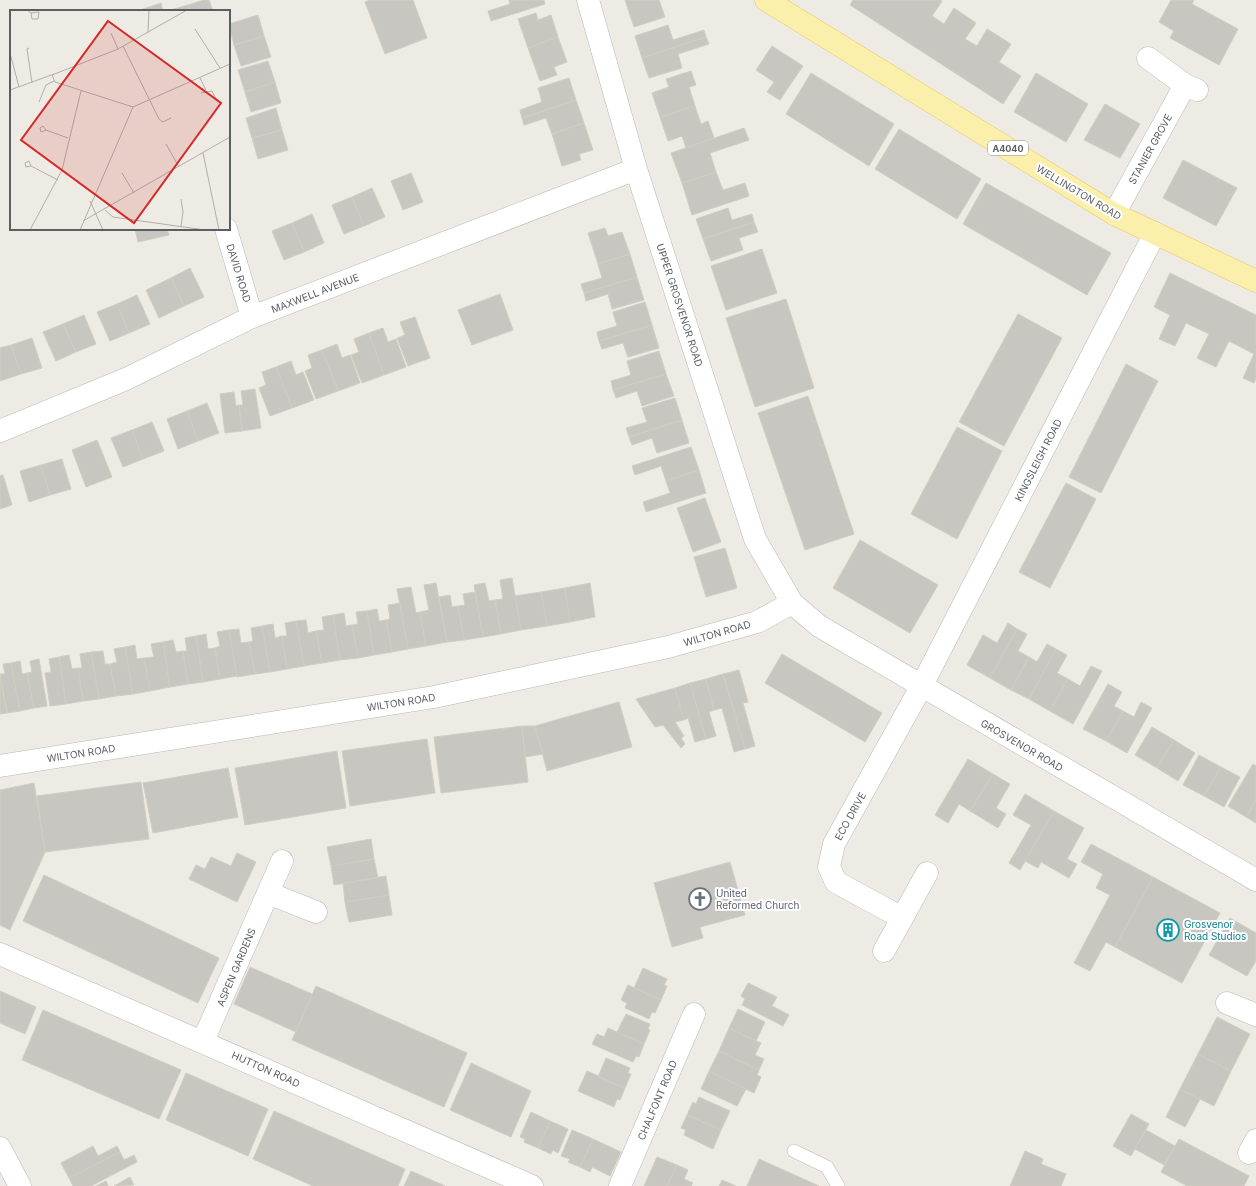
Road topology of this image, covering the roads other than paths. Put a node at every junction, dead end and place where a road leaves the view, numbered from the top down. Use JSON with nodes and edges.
{"nodes":[{"id":1,"x":588,"y":0,"type":"edge"},
{"id":2,"x":767,"y":0,"type":"edge"},
{"id":3,"x":1148,"y":58,"type":"dead end"},
{"id":4,"x":636,"y":169,"type":"junction"},
{"id":5,"x":1114,"y":214,"type":"junction"},
{"id":6,"x":226,"y":230,"type":"edge"},
{"id":7,"x":1155,"y":233,"type":"junction"},
{"id":8,"x":1256,"y":281,"type":"edge"},
{"id":9,"x":252,"y":317,"type":"junction"},
{"id":10,"x":0,"y":430,"type":"edge"},
{"id":11,"x":792,"y":602,"type":"junction"},
{"id":12,"x":921,"y":687,"type":"junction"},
{"id":13,"x":0,"y":766,"type":"edge"},
{"id":14,"x":282,"y":861,"type":"dead end"},
{"id":15,"x":927,"y":873,"type":"dead end"},
{"id":16,"x":1256,"y":880,"type":"edge"},
{"id":17,"x":268,"y":893,"type":"junction"},
{"id":18,"x":316,"y":912,"type":"dead end"},
{"id":19,"x":902,"y":918,"type":"junction"},
{"id":20,"x":884,"y":952,"type":"dead end"},
{"id":21,"x":0,"y":954,"type":"edge"},
{"id":22,"x":1227,"y":1003,"type":"dead end"},
{"id":23,"x":694,"y":1014,"type":"dead end"},
{"id":24,"x":1256,"y":1015,"type":"edge"},
{"id":25,"x":203,"y":1041,"type":"junction"},
{"id":26,"x":0,"y":1148,"type":"edge"},
{"id":27,"x":794,"y":1151,"type":"dead end"},
{"id":28,"x":526,"y":1185,"type":"edge"},
{"id":29,"x":20,"y":1186,"type":"edge"},
{"id":30,"x":620,"y":1186,"type":"edge"},
{"id":31,"x":838,"y":1186,"type":"edge"}],
"edges":[{"from":1,"to":4,"type":"street","name":"UPPER GROSVENOR ROAD"},
{"from":2,"to":5,"type":"main road","name":"WELLINGTON ROAD","number":"A4040"},
{"from":3,"to":5,"type":"street","name":"STANIER GROVE"},
{"from":4,"to":9,"type":"street","name":"MAXWELL AVENUE"},
{"from":4,"to":11,"type":"street","name":"UPPER GROSVENOR ROAD"},
{"from":5,"to":7,"type":"main road","name":"WELLINGTON ROAD","number":"A4040"},
{"from":6,"to":9,"type":"street","name":"DAVID ROAD"},
{"from":7,"to":8,"type":"main road","name":"WELLINGTON ROAD","number":"A4040"},
{"from":7,"to":12,"type":"street","name":"KINGSLEIGH ROAD"},
{"from":9,"to":10,"type":"street","name":"MAXWELL AVENUE"},
{"from":11,"to":12,"type":"street","name":"GROSVENOR ROAD"},
{"from":11,"to":13,"type":"street","name":"WILTON ROAD"},
{"from":12,"to":16,"type":"street","name":"GROSVENOR ROAD"},
{"from":12,"to":19,"type":"street","name":"ECO DRIVE"},
{"from":14,"to":17,"type":"street","name":"ASPEN GARDENS"},
{"from":15,"to":19,"type":"street"},
{"from":17,"to":18,"type":"street"},
{"from":17,"to":25,"type":"street","name":"ASPEN GARDENS"},
{"from":19,"to":20,"type":"street"},
{"from":21,"to":25,"type":"street","name":"HUTTON ROAD"},
{"from":22,"to":24,"type":"street"},
{"from":23,"to":30,"type":"street","name":"CHALFONT ROAD"},
{"from":25,"to":28,"type":"street","name":"HUTTON ROAD"},
{"from":26,"to":29,"type":"street"},
{"from":27,"to":31,"type":"lane"}]}
